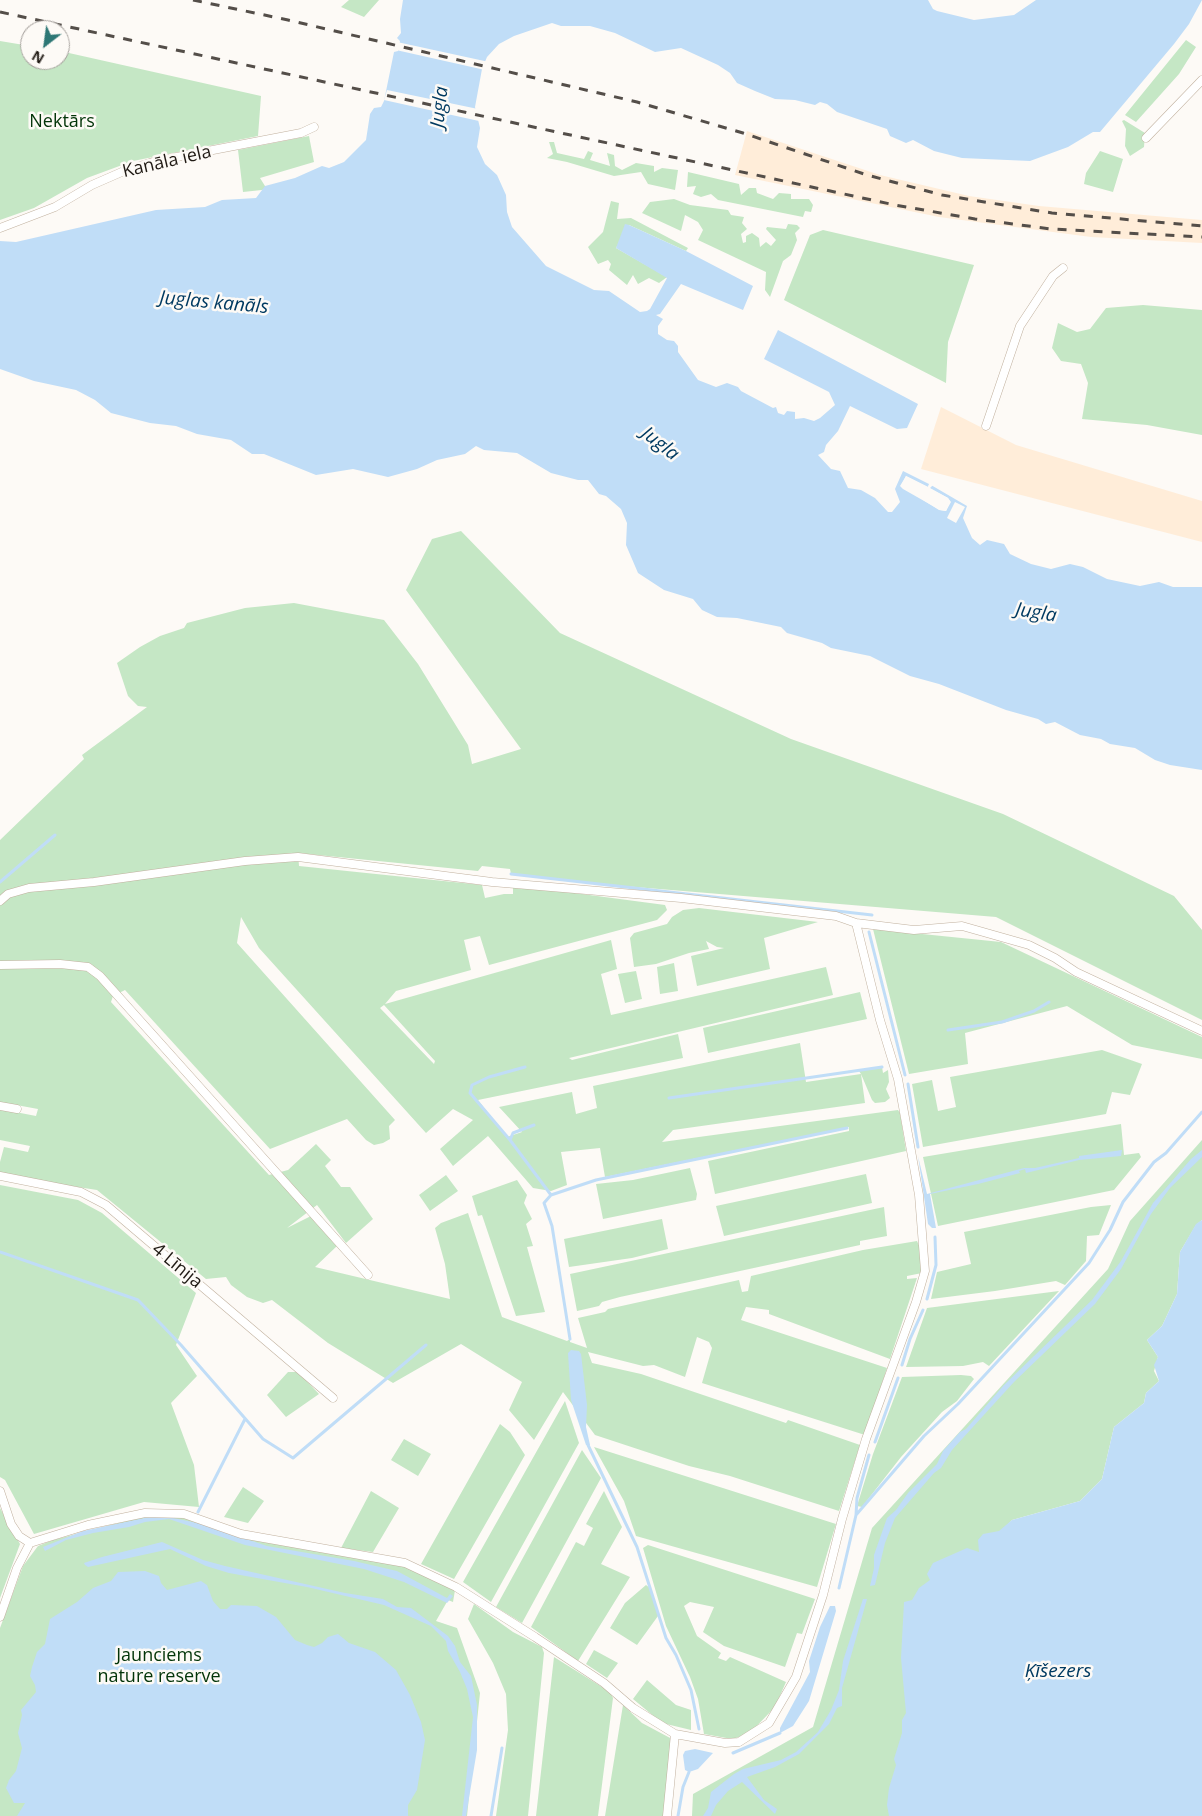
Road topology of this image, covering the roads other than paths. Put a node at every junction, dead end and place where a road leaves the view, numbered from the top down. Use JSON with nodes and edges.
{"nodes":[{"id":1,"x":1201,"y":84,"type":"edge"},
{"id":2,"x":314,"y":126,"type":"dead end"},
{"id":3,"x":1146,"y":138,"type":"dead end"},
{"id":4,"x":0,"y":228,"type":"edge"},
{"id":5,"x":1063,"y":268,"type":"dead end"},
{"id":6,"x":986,"y":426,"type":"dead end"},
{"id":7,"x":0,"y":901,"type":"edge"},
{"id":8,"x":856,"y":923,"type":"junction"},
{"id":9,"x":0,"y":965,"type":"edge"},
{"id":10,"x":1202,"y":1031,"type":"edge"},
{"id":11,"x":0,"y":1106,"type":"edge"},
{"id":12,"x":17,"y":1109,"type":"dead end"},
{"id":13,"x":0,"y":1176,"type":"edge"},
{"id":14,"x":368,"y":1275,"type":"dead end"},
{"id":15,"x":333,"y":1398,"type":"dead end"},
{"id":16,"x":0,"y":1491,"type":"edge"},
{"id":17,"x":30,"y":1543,"type":"junction"},
{"id":18,"x":0,"y":1617,"type":"edge"},
{"id":19,"x":676,"y":1734,"type":"junction"},
{"id":20,"x":667,"y":1816,"type":"edge"}],
"edges":[{"from":1,"to":3,"type":"street"},
{"from":2,"to":4,"type":"street","name":"Kanāla iela"},
{"from":5,"to":6,"type":"street"},
{"from":7,"to":8,"type":"street"},
{"from":8,"to":10,"type":"street"},
{"from":8,"to":19,"type":"street"},
{"from":9,"to":14,"type":"street"},
{"from":11,"to":12,"type":"street"},
{"from":13,"to":15,"type":"street","name":"4 Līnija"},
{"from":16,"to":17,"type":"street"},
{"from":17,"to":18,"type":"street"},
{"from":17,"to":19,"type":"street"},
{"from":19,"to":20,"type":"street"}]}
